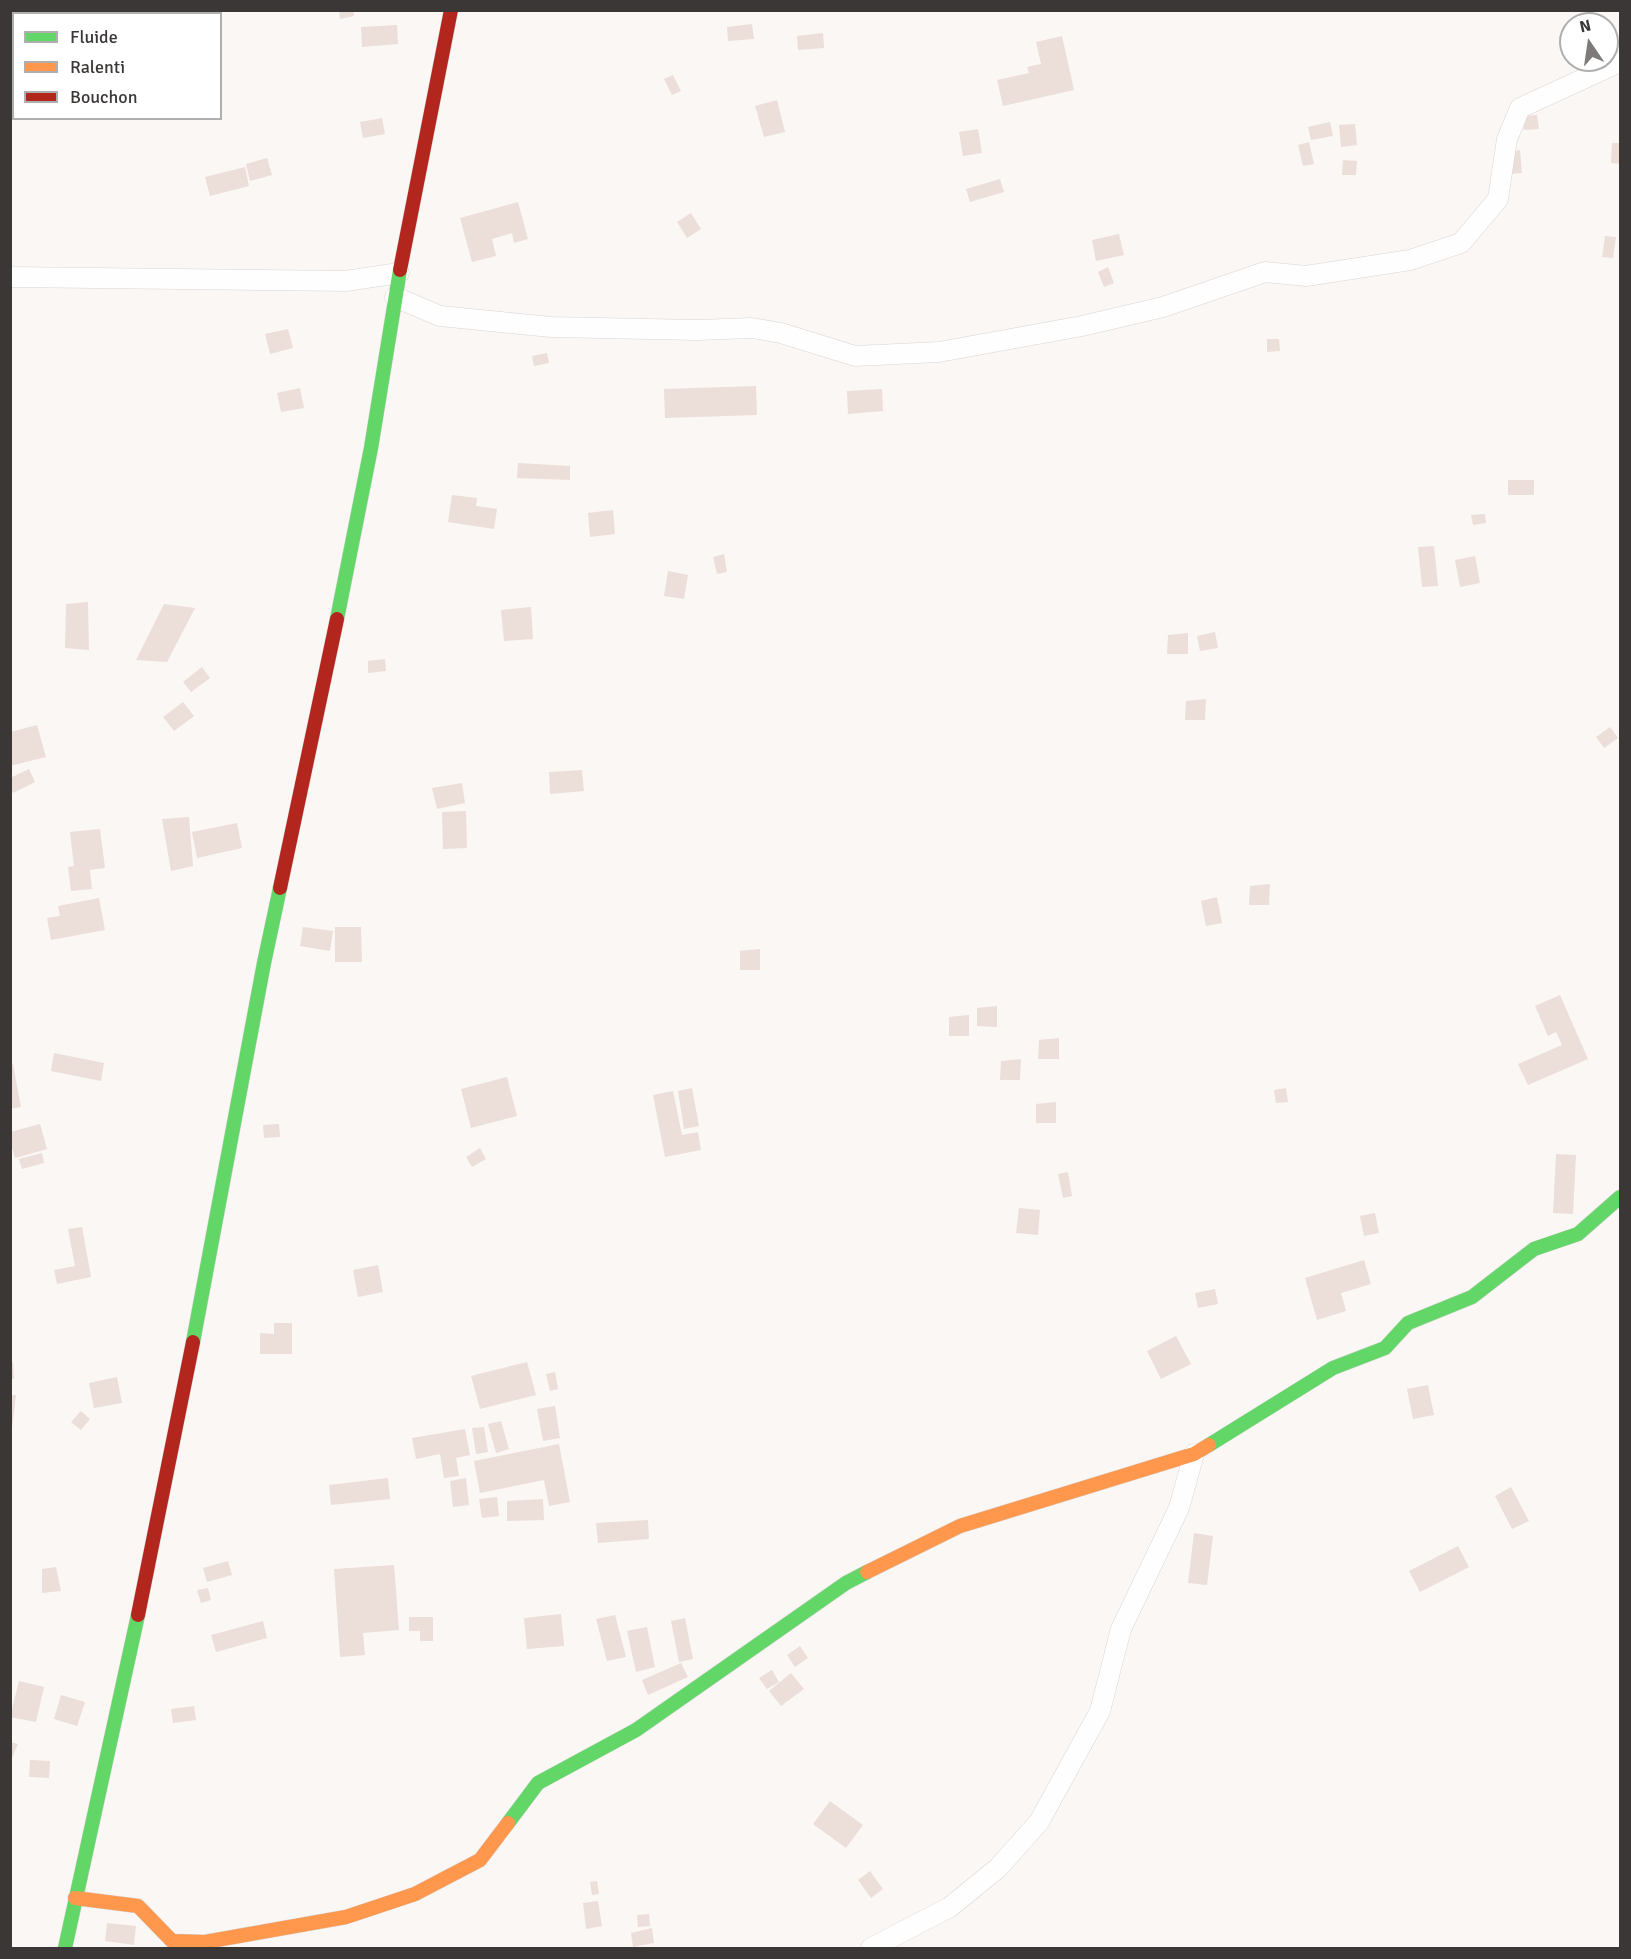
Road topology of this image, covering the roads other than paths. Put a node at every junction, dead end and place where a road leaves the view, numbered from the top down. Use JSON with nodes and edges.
{"nodes":[{"id":1,"x":451,"y":10,"type":"edge"},
{"id":2,"x":1620,"y":62,"type":"edge"},
{"id":3,"x":399,"y":273,"type":"junction"},
{"id":4,"x":10,"y":277,"type":"edge"},
{"id":5,"x":395,"y":297,"type":"junction"},
{"id":6,"x":1620,"y":1197,"type":"edge"},
{"id":7,"x":1194,"y":1454,"type":"junction"},
{"id":8,"x":75,"y":1898,"type":"junction"},
{"id":9,"x":65,"y":1948,"type":"edge"},
{"id":10,"x":871,"y":1948,"type":"edge"}],
"edges":[{"from":1,"to":3,"type":"street"},
{"from":2,"to":5,"type":"street"},
{"from":3,"to":4,"type":"street"},
{"from":3,"to":5,"type":"street"},
{"from":5,"to":8,"type":"street"},
{"from":6,"to":7,"type":"street"},
{"from":7,"to":8,"type":"street"},
{"from":7,"to":10,"type":"street"},
{"from":8,"to":9,"type":"street"}]}
